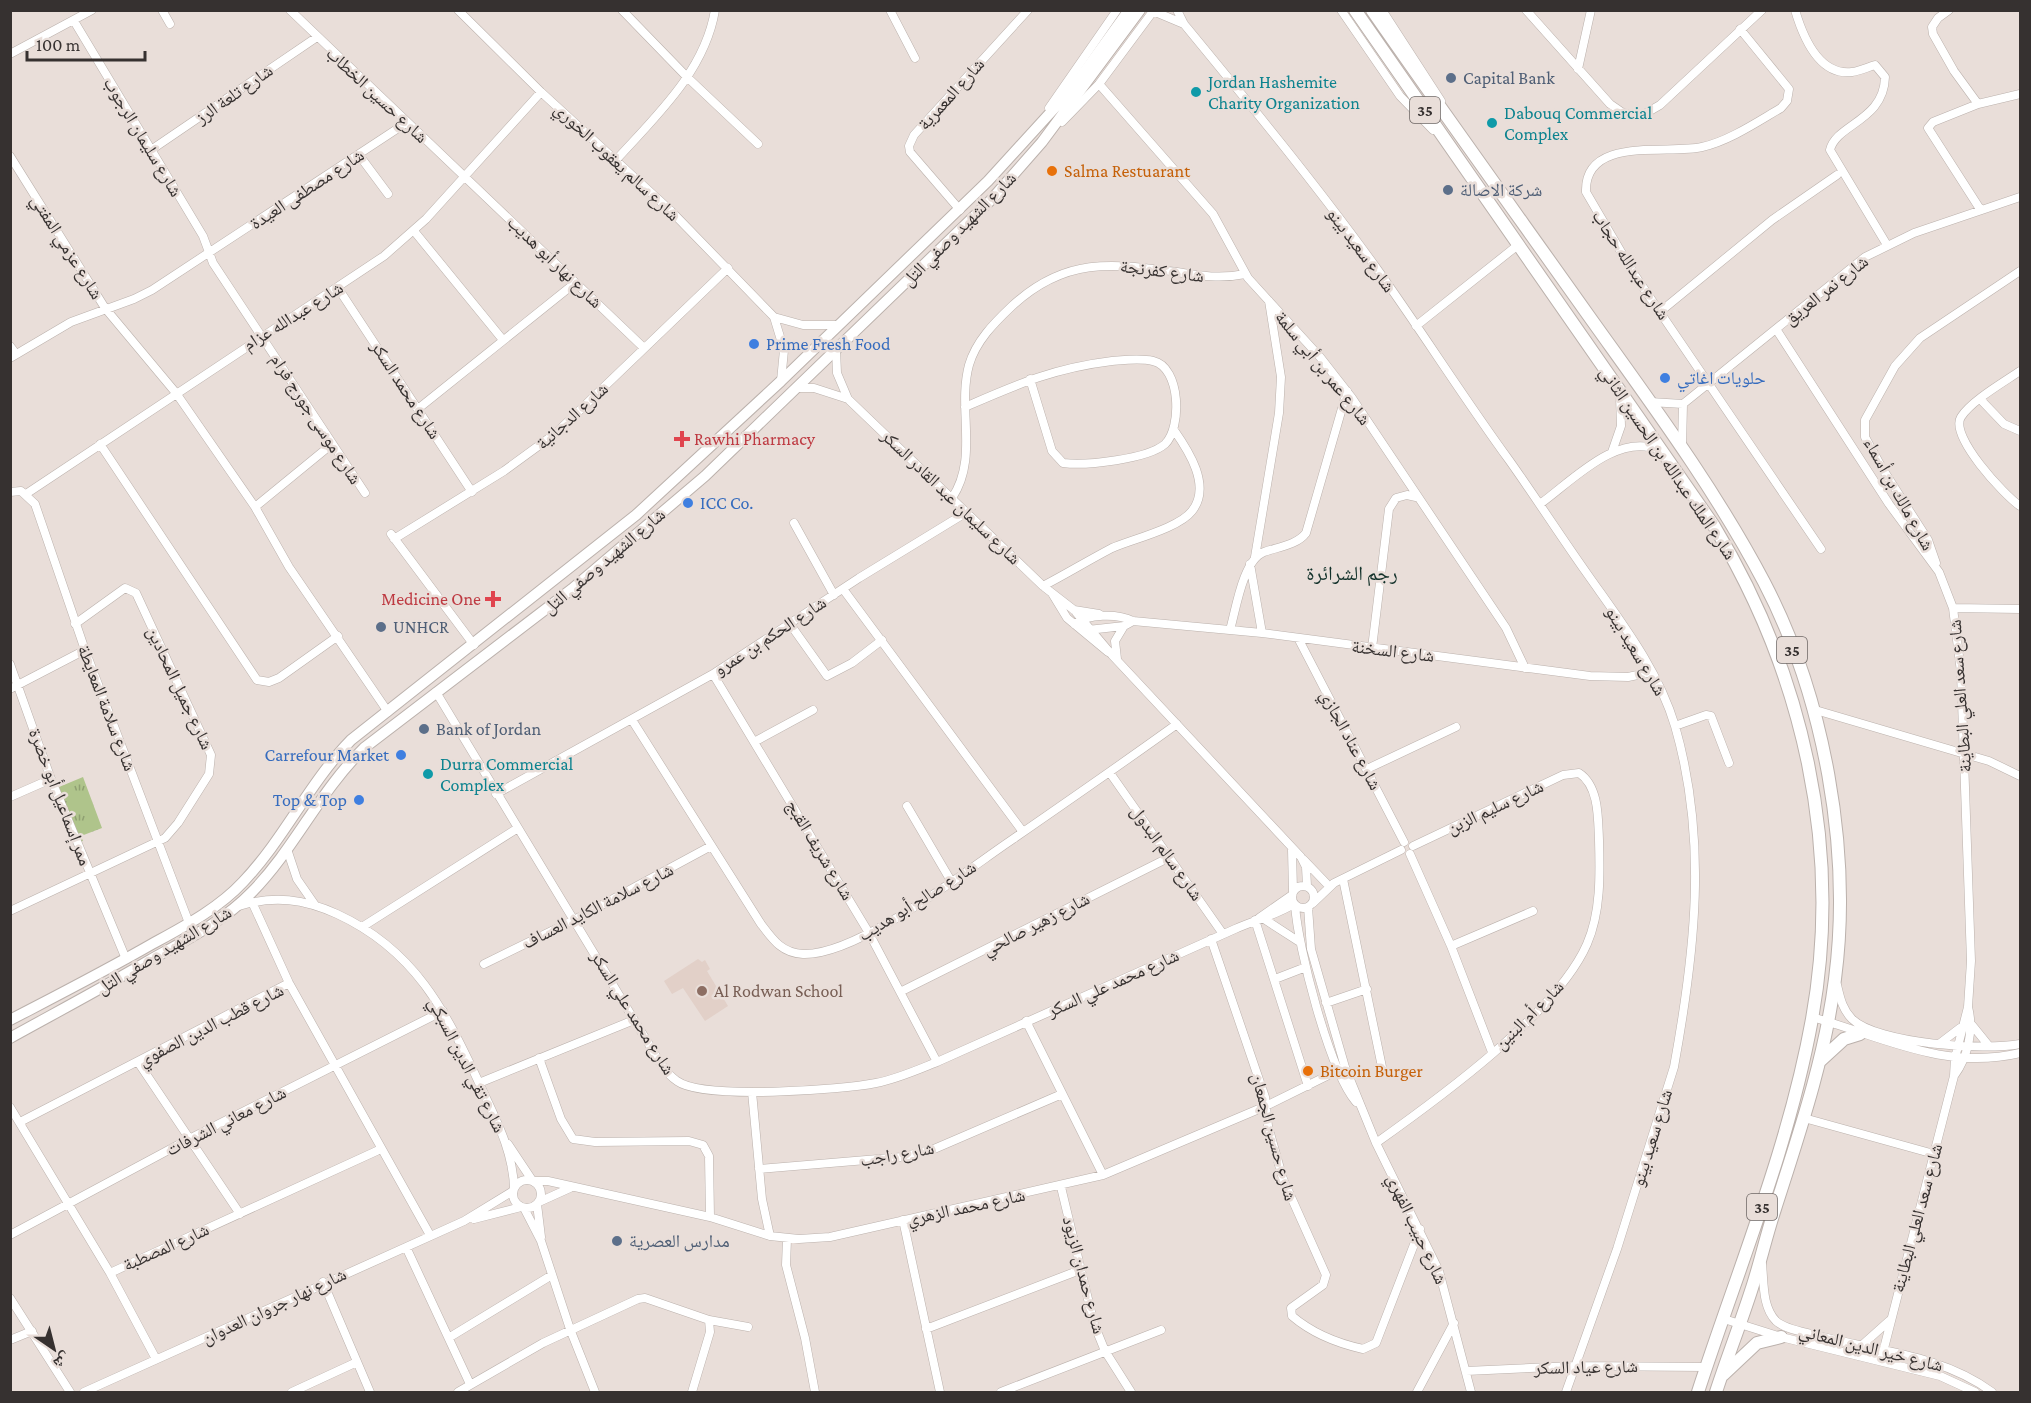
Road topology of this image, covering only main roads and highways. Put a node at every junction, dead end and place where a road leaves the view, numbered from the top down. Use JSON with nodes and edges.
{"nodes":[{"id":1,"x":1129,"y":10,"type":"edge"},
{"id":2,"x":1140,"y":10,"type":"edge"},
{"id":3,"x":1355,"y":10,"type":"edge"},
{"id":4,"x":1372,"y":10,"type":"edge"},
{"id":5,"x":1099,"y":62,"type":"junction"},
{"id":6,"x":589,"y":553,"type":"junction"},
{"id":7,"x":599,"y":566,"type":"junction"},
{"id":8,"x":570,"y":569,"type":"junction"},
{"id":9,"x":580,"y":582,"type":"junction"},
{"id":10,"x":73,"y":987,"type":"junction"},
{"id":11,"x":81,"y":999,"type":"junction"},
{"id":12,"x":10,"y":1020,"type":"edge"},
{"id":13,"x":1860,"y":1034,"type":"road end"},
{"id":14,"x":10,"y":1038,"type":"edge"},
{"id":15,"x":1820,"y":1061,"type":"junction"},
{"id":16,"x":1781,"y":1337,"type":"road end"},
{"id":17,"x":1722,"y":1375,"type":"junction"},
{"id":18,"x":1698,"y":1392,"type":"edge"},
{"id":19,"x":1716,"y":1392,"type":"edge"}],
"edges":[{"from":1,"to":5,"type":"main road","name":"شارع الشهيد وصفي التل"},
{"from":2,"to":5,"type":"main road","name":"شارع الشهيد وصفي التل"},
{"from":3,"to":18,"type":"highway","name":"شارع الملك عبدالله بن الحسين الثاني","number":"35"},
{"from":4,"to":15,"type":"highway","name":"شارع الملك عبدالله بن الحسين الثاني","number":"35"},
{"from":5,"to":6,"type":"main road","name":"شارع الشهيد وصفي التل"},
{"from":5,"to":7,"type":"main road","name":"شارع الشهيد وصفي التل"},
{"from":6,"to":7,"type":"main road"},
{"from":6,"to":8,"type":"main road","name":"شارع الشهيد وصفي التل"},
{"from":7,"to":9,"type":"main road","name":"شارع الشهيد وصفي التل"},
{"from":8,"to":9,"type":"main road"},
{"from":8,"to":10,"type":"main road","name":"شارع الشهيد وصفي التل"},
{"from":9,"to":11,"type":"main road","name":"شارع الشهيد وصفي التل"},
{"from":10,"to":11,"type":"main road"},
{"from":10,"to":12,"type":"main road","name":"شارع الشهيد وصفي التل"},
{"from":11,"to":14,"type":"main road","name":"شارع الشهيد وصفي التل"},
{"from":13,"to":15,"type":"highway"},
{"from":15,"to":17,"type":"highway","name":"شارع الملك عبدالله بن الحسين الثاني","number":"35"},
{"from":16,"to":17,"type":"highway"},
{"from":17,"to":19,"type":"highway","name":"شارع الملك عبدالله بن الحسين الثاني","number":"35"}]}
